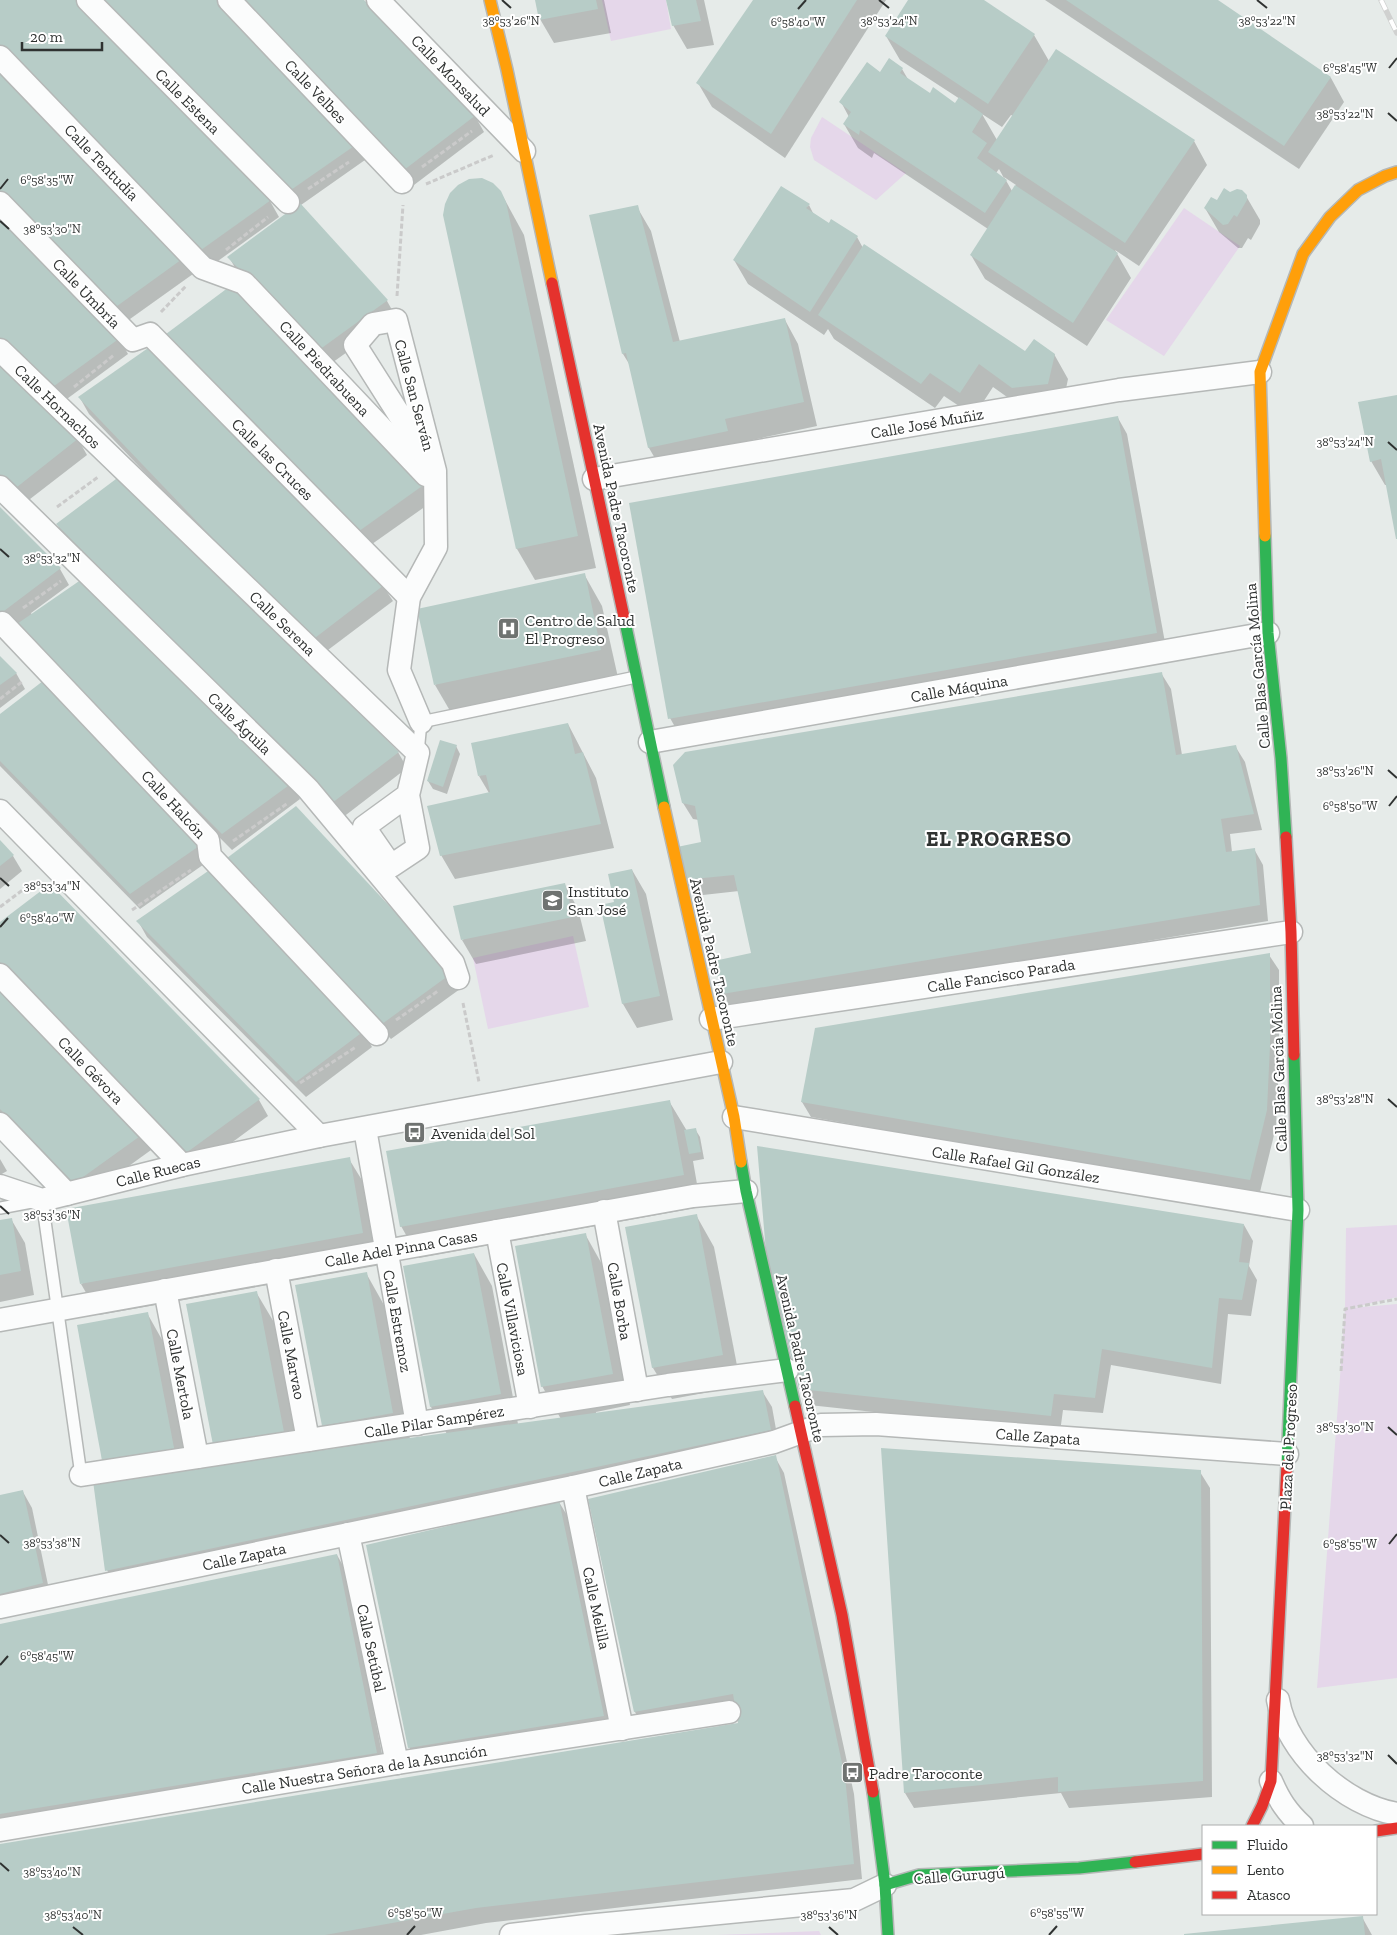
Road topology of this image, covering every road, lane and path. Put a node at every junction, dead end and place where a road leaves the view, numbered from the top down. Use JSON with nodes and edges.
{"nodes":[{"id":1,"x":88,"y":0,"type":"edge"},
{"id":2,"x":229,"y":0,"type":"edge"},
{"id":3,"x":378,"y":0,"type":"edge"},
{"id":4,"x":490,"y":0,"type":"edge"},
{"id":5,"x":0,"y":57,"type":"edge"},
{"id":6,"x":491,"y":117,"type":"junction"},
{"id":7,"x":524,"y":151,"type":"junction"},
{"id":8,"x":352,"y":160,"type":"dead end"},
{"id":9,"x":1397,"y":172,"type":"edge"},
{"id":10,"x":409,"y":190,"type":"junction"},
{"id":11,"x":0,"y":202,"type":"edge"},
{"id":12,"x":288,"y":202,"type":"junction"},
{"id":13,"x":203,"y":268,"type":"junction"},
{"id":14,"x":396,"y":320,"type":"junction"},
{"id":15,"x":133,"y":340,"type":"junction"},
{"id":16,"x":0,"y":350,"type":"edge"},
{"id":17,"x":1260,"y":372,"type":"junction"},
{"id":18,"x":54,"y":404,"type":"junction"},
{"id":19,"x":116,"y":463,"type":"junction"},
{"id":20,"x":435,"y":478,"type":"junction"},
{"id":21,"x":594,"y":479,"type":"junction"},
{"id":22,"x":0,"y":487,"type":"edge"},
{"id":23,"x":36,"y":523,"type":"junction"},
{"id":24,"x":81,"y":566,"type":"junction"},
{"id":25,"x":409,"y":597,"type":"junction"},
{"id":26,"x":2,"y":623,"type":"joint"},
{"id":27,"x":1268,"y":633,"type":"junction"},
{"id":28,"x":636,"y":677,"type":"junction"},
{"id":29,"x":421,"y":722,"type":"junction"},
{"id":30,"x":650,"y":742,"type":"junction"},
{"id":31,"x":418,"y":753,"type":"junction"},
{"id":32,"x":408,"y":795,"type":"dead end"},
{"id":33,"x":0,"y":811,"type":"edge"},
{"id":34,"x":54,"y":867,"type":"junction"},
{"id":35,"x":0,"y":907,"type":"edge"},
{"id":36,"x":1291,"y":932,"type":"junction"},
{"id":37,"x":0,"y":976,"type":"edge"},
{"id":38,"x":458,"y":978,"type":"joint"},
{"id":39,"x":711,"y":1019,"type":"junction"},
{"id":40,"x":377,"y":1034,"type":"dead end"},
{"id":41,"x":721,"y":1062,"type":"junction"},
{"id":42,"x":484,"y":1106,"type":"junction"},
{"id":43,"x":734,"y":1117,"type":"junction"},
{"id":44,"x":0,"y":1124,"type":"edge"},
{"id":45,"x":365,"y":1129,"type":"junction"},
{"id":46,"x":319,"y":1136,"type":"junction"},
{"id":47,"x":182,"y":1165,"type":"junction"},
{"id":48,"x":0,"y":1186,"type":"edge"},
{"id":49,"x":746,"y":1191,"type":"junction"},
{"id":50,"x":67,"y":1194,"type":"junction"},
{"id":51,"x":42,"y":1200,"type":"junction"},
{"id":52,"x":0,"y":1208,"type":"edge"},
{"id":53,"x":1298,"y":1210,"type":"junction"},
{"id":54,"x":604,"y":1211,"type":"junction"},
{"id":55,"x":497,"y":1231,"type":"junction"},
{"id":56,"x":386,"y":1251,"type":"junction"},
{"id":57,"x":276,"y":1270,"type":"junction"},
{"id":58,"x":165,"y":1290,"type":"junction"},
{"id":59,"x":1397,"y":1299,"type":"edge"},
{"id":60,"x":57,"y":1309,"type":"junction"},
{"id":61,"x":0,"y":1320,"type":"edge"},
{"id":62,"x":787,"y":1370,"type":"junction"},
{"id":63,"x":1342,"y":1371,"type":"dead end"},
{"id":64,"x":637,"y":1390,"type":"junction"},
{"id":65,"x":530,"y":1406,"type":"junction"},
{"id":66,"x":416,"y":1424,"type":"junction"},
{"id":67,"x":801,"y":1432,"type":"junction"},
{"id":68,"x":308,"y":1440,"type":"junction"},
{"id":69,"x":1287,"y":1454,"type":"junction"},
{"id":70,"x":197,"y":1457,"type":"junction"},
{"id":71,"x":81,"y":1475,"type":"joint"},
{"id":72,"x":572,"y":1487,"type":"junction"},
{"id":73,"x":348,"y":1534,"type":"junction"},
{"id":74,"x":0,"y":1607,"type":"edge"},
{"id":75,"x":1275,"y":1685,"type":"junction"},
{"id":76,"x":729,"y":1712,"type":"dead end"},
{"id":77,"x":622,"y":1729,"type":"junction"},
{"id":78,"x":397,"y":1763,"type":"junction"},
{"id":79,"x":1271,"y":1781,"type":"junction"},
{"id":80,"x":1397,"y":1814,"type":"edge"},
{"id":81,"x":1252,"y":1825,"type":"edge"},
{"id":82,"x":1301,"y":1825,"type":"edge"},
{"id":83,"x":1397,"y":1828,"type":"edge"},
{"id":84,"x":0,"y":1830,"type":"edge"},
{"id":85,"x":1377,"y":1831,"type":"edge"},
{"id":86,"x":1202,"y":1854,"type":"edge"},
{"id":87,"x":885,"y":1885,"type":"junction"},
{"id":88,"x":511,"y":1935,"type":"edge"},
{"id":89,"x":888,"y":1935,"type":"edge"}],
"edges":[{"from":1,"to":12,"type":"street","name":"Calle Estena"},
{"from":2,"to":10,"type":"street","name":"Calle Velbes"},
{"from":3,"to":6,"type":"street","name":"Calle Monsalud"},
{"from":4,"to":7,"type":"main road","name":"Avenida Padre Tacoronte"},
{"from":5,"to":13,"type":"street","name":"Calle Tentudía"},
{"from":6,"to":7,"type":"street","name":"Calle Monsalud"},
{"from":6,"to":10,"type":"path"},
{"from":7,"to":10,"type":"path"},
{"from":7,"to":21,"type":"main road","name":"Avenida Padre Tacoronte"},
{"from":8,"to":12,"type":"path"},
{"from":9,"to":17,"type":"main road","name":"Calle Blas García Molina"},
{"from":10,"to":14,"type":"path"},
{"from":11,"to":15,"type":"street","name":"Calle Umbría"},
{"from":12,"to":13,"type":"path"},
{"from":13,"to":15,"type":"path"},
{"from":13,"to":20,"type":"street","name":"Calle Piedrabuena"},
{"from":14,"to":20,"type":"street","name":"Calle San Serván"},
{"from":14,"to":20,"type":"street","name":"Calle Piedrabuena"},
{"from":15,"to":18,"type":"path"},
{"from":15,"to":25,"type":"street","name":"Calle las Cruces"},
{"from":16,"to":18,"type":"street","name":"Calle Hornachos"},
{"from":17,"to":21,"type":"street","name":"Calle José Muñiz"},
{"from":17,"to":27,"type":"main road","name":"Calle Blas García Molina"},
{"from":18,"to":19,"type":"street","name":"Calle Hornachos"},
{"from":19,"to":23,"type":"path"},
{"from":19,"to":31,"type":"street","name":"Calle Serena"},
{"from":20,"to":25,"type":"street"},
{"from":21,"to":28,"type":"main road","name":"Avenida Padre Tacoronte"},
{"from":22,"to":23,"type":"street","name":"Calle Águila"},
{"from":23,"to":24,"type":"street","name":"Calle Águila"},
{"from":24,"to":26,"type":"path"},
{"from":24,"to":38,"type":"street","name":"Calle Águila"},
{"from":25,"to":29,"type":"street"},
{"from":26,"to":40,"type":"street","name":"Calle Halcón"},
{"from":27,"to":30,"type":"street","name":"Calle Máquina"},
{"from":27,"to":36,"type":"main road","name":"Calle Blas García Molina"},
{"from":28,"to":29,"type":"lane"},
{"from":28,"to":30,"type":"main road","name":"Avenida Padre Tacoronte"},
{"from":29,"to":31,"type":"lane"},
{"from":30,"to":39,"type":"main road","name":"Avenida Padre Tacoronte"},
{"from":31,"to":32,"type":"street"},
{"from":33,"to":34,"type":"street"},
{"from":34,"to":35,"type":"path"},
{"from":34,"to":46,"type":"street"},
{"from":36,"to":39,"type":"street","name":"Calle Fancisco Parada"},
{"from":36,"to":53,"type":"main road","name":"Calle Blas García Molina"},
{"from":37,"to":47,"type":"street","name":"Calle Gévora"},
{"from":38,"to":42,"type":"path"},
{"from":39,"to":41,"type":"main road","name":"Avenida Padre Tacoronte"},
{"from":41,"to":42,"type":"street"},
{"from":41,"to":43,"type":"main road","name":"Avenida Padre Tacoronte"},
{"from":42,"to":45,"type":"street"},
{"from":43,"to":49,"type":"main road","name":"Avenida Padre Tacoronte"},
{"from":43,"to":53,"type":"street","name":"Calle Rafael Gil González"},
{"from":44,"to":50,"type":"street"},
{"from":45,"to":46,"type":"street"},
{"from":45,"to":56,"type":"street","name":"Calle Estremoz"},
{"from":46,"to":47,"type":"street","name":"Calle Ruecas"},
{"from":47,"to":50,"type":"street","name":"Calle Ruecas"},
{"from":48,"to":51,"type":"street"},
{"from":49,"to":54,"type":"street","name":"Calle Adel Pinna Casas"},
{"from":49,"to":62,"type":"main road","name":"Avenida Padre Tacoronte"},
{"from":50,"to":51,"type":"street","name":"Calle Ruecas"},
{"from":51,"to":52,"type":"lane"},
{"from":51,"to":60,"type":"lane"},
{"from":53,"to":69,"type":"main road","name":"Plaza del Progreso"},
{"from":54,"to":55,"type":"street","name":"Calle Adel Pinna Casas"},
{"from":54,"to":64,"type":"street","name":"Calle Borba"},
{"from":55,"to":56,"type":"street","name":"Calle Adel Pinna Casas"},
{"from":55,"to":65,"type":"street","name":"Calle Villaviciosa"},
{"from":56,"to":57,"type":"street","name":"Calle Adel Pinna Casas"},
{"from":56,"to":66,"type":"street","name":"Calle Estremoz"},
{"from":57,"to":58,"type":"street","name":"Calle Adel Pinna Casas"},
{"from":57,"to":68,"type":"street","name":"Calle Marvao"},
{"from":58,"to":60,"type":"street","name":"Calle Adel Pinna Casas"},
{"from":58,"to":70,"type":"street","name":"Calle Mertola"},
{"from":59,"to":63,"type":"path"},
{"from":60,"to":61,"type":"street","name":"Calle Adel Pinna Casas"},
{"from":60,"to":71,"type":"lane"},
{"from":62,"to":64,"type":"street","name":"Calle Pilar Sampérez"},
{"from":62,"to":67,"type":"main road","name":"Avenida Padre Tacoronte"},
{"from":64,"to":65,"type":"street","name":"Calle Pilar Sampérez"},
{"from":65,"to":66,"type":"street","name":"Calle Pilar Sampérez"},
{"from":66,"to":68,"type":"street","name":"Calle Pilar Sampérez"},
{"from":67,"to":69,"type":"street","name":"Calle Zapata"},
{"from":67,"to":72,"type":"street","name":"Calle Zapata"},
{"from":67,"to":87,"type":"main road","name":"Avenida Padre Tacoronte"},
{"from":68,"to":70,"type":"street","name":"Calle Pilar Sampérez"},
{"from":69,"to":75,"type":"main road","name":"Plaza del Progreso"},
{"from":70,"to":71,"type":"street","name":"Calle Pilar Sampérez"},
{"from":72,"to":73,"type":"street","name":"Calle Zapata"},
{"from":72,"to":77,"type":"street","name":"Calle Melilla"},
{"from":73,"to":74,"type":"street","name":"Calle Zapata"},
{"from":73,"to":78,"type":"street","name":"Calle Setúbal"},
{"from":75,"to":79,"type":"main road","name":"Plaza del Progreso"},
{"from":75,"to":80,"type":"street","name":"Plaza del Progreso"},
{"from":76,"to":77,"type":"street","name":"Calle Nuestra Señora de la Asunción"},
{"from":77,"to":78,"type":"street","name":"Calle Nuestra Señora de la Asunción"},
{"from":78,"to":84,"type":"street","name":"Calle Nuestra Señora de la Asunción"},
{"from":79,"to":81,"type":"main road","name":"Plaza del Progreso"},
{"from":79,"to":82,"type":"street","name":"Plaza del Progreso"},
{"from":83,"to":85,"type":"main road"},
{"from":86,"to":87,"type":"main road","name":"Calle Gurugú"},
{"from":87,"to":88,"type":"street","name":"Calle Gurugú"},
{"from":87,"to":89,"type":"main road","name":"Avenida Padre Tacoronte"}]}
